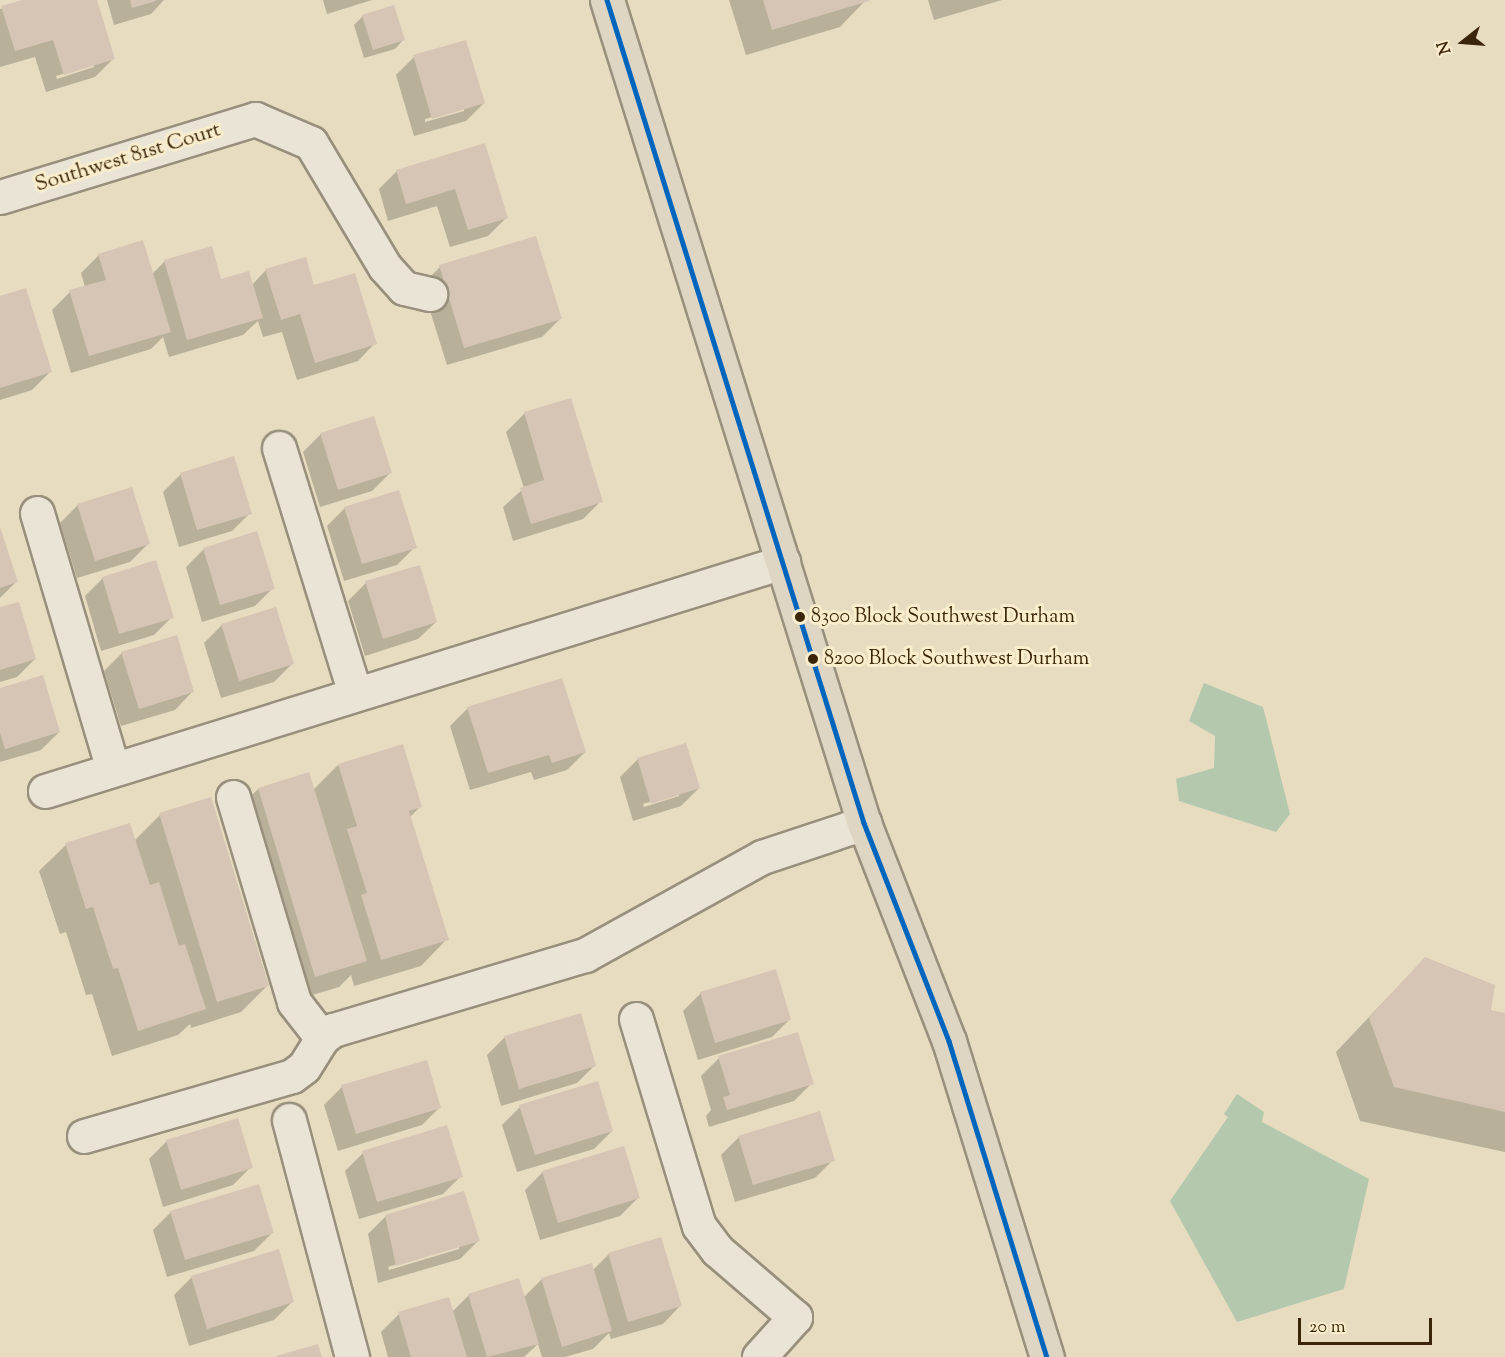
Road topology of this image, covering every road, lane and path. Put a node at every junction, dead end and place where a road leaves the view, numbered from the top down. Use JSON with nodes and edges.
{"nodes":[{"id":1,"x":607,"y":0,"type":"edge"},
{"id":2,"x":0,"y":197,"type":"edge"},
{"id":3,"x":430,"y":294,"type":"dead end"},
{"id":4,"x":279,"y":448,"type":"dead end"},
{"id":5,"x":37,"y":513,"type":"dead end"},
{"id":6,"x":783,"y":562,"type":"junction"},
{"id":7,"x":355,"y":694,"type":"junction"},
{"id":8,"x":113,"y":769,"type":"junction"},
{"id":9,"x":45,"y":790,"type":"dead end"},
{"id":10,"x":233,"y":797,"type":"dead end"},
{"id":11,"x":864,"y":823,"type":"junction"},
{"id":12,"x":636,"y":1019,"type":"dead end"},
{"id":13,"x":322,"y":1038,"type":"junction"},
{"id":14,"x":289,"y":1120,"type":"dead end"},
{"id":15,"x":84,"y":1136,"type":"dead end"},
{"id":16,"x":352,"y":1357,"type":"edge"},
{"id":17,"x":759,"y":1357,"type":"edge"},
{"id":18,"x":1047,"y":1357,"type":"edge"}],
"edges":[{"from":1,"to":6,"type":"main road"},
{"from":2,"to":3,"type":"street","name":"Southwest 81st Court"},
{"from":4,"to":7,"type":"street"},
{"from":5,"to":8,"type":"street"},
{"from":6,"to":7,"type":"street"},
{"from":6,"to":11,"type":"main road"},
{"from":7,"to":8,"type":"street"},
{"from":8,"to":9,"type":"street"},
{"from":10,"to":13,"type":"street"},
{"from":11,"to":13,"type":"street"},
{"from":11,"to":18,"type":"main road"},
{"from":12,"to":17,"type":"street"},
{"from":13,"to":15,"type":"street"},
{"from":14,"to":16,"type":"street"}]}
